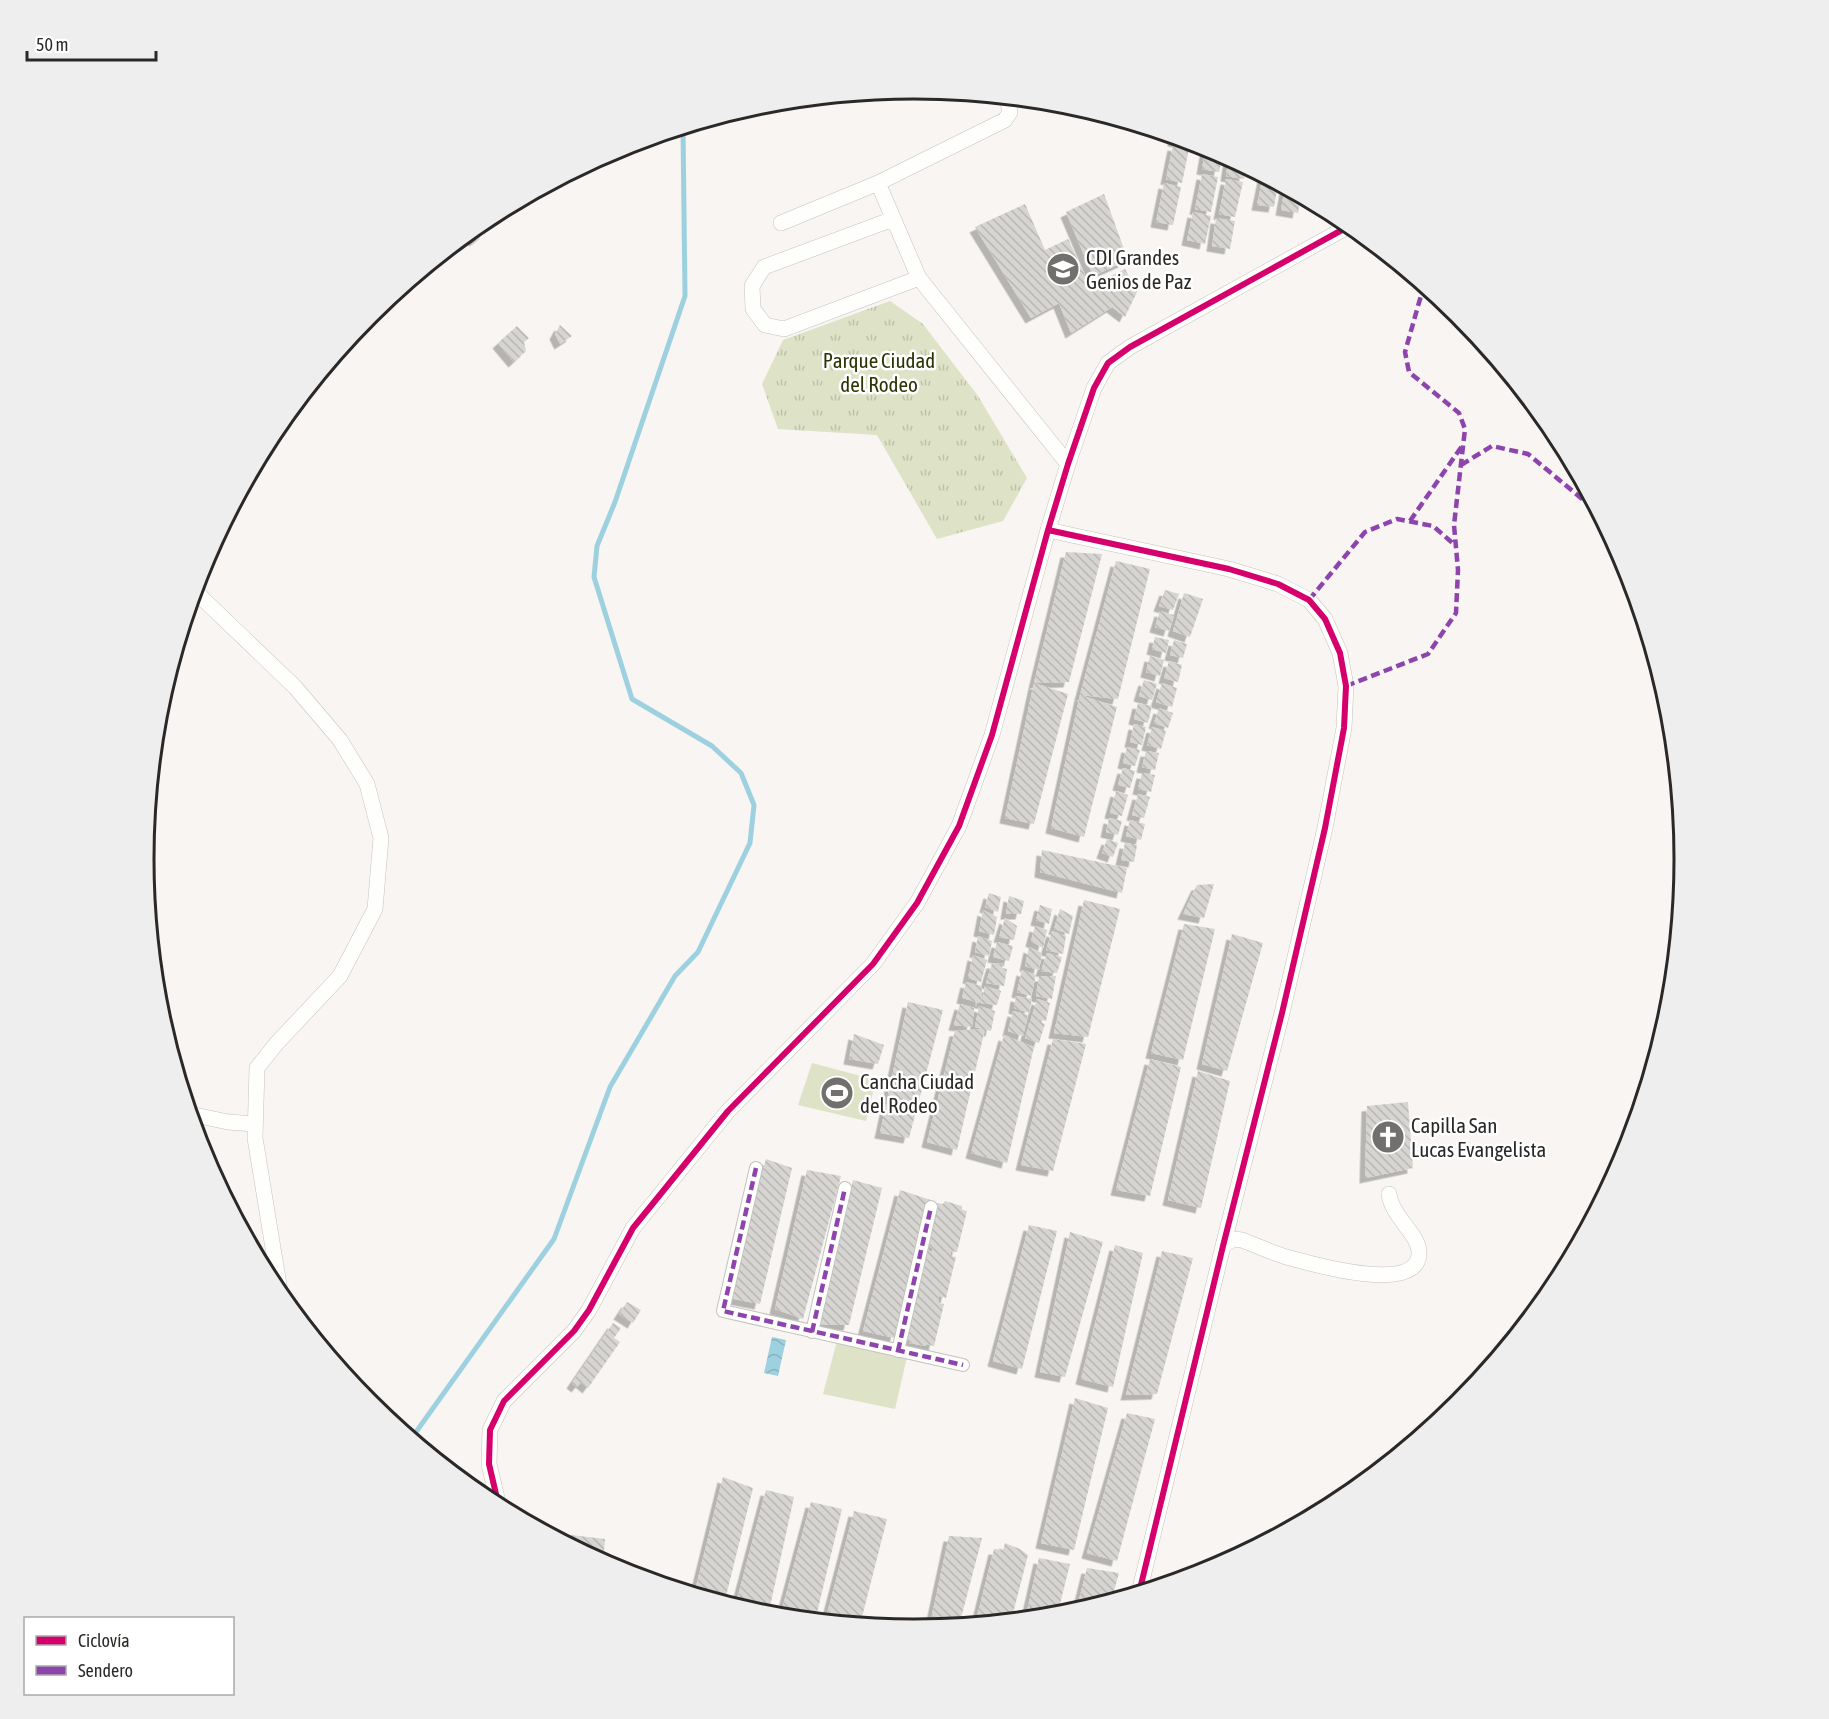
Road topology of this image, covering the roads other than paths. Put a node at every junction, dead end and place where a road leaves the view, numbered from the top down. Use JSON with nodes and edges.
{"nodes":[{"id":1,"x":1009,"y":105,"type":"edge"},
{"id":2,"x":878,"y":183,"type":"junction"},
{"id":3,"x":893,"y":219,"type":"junction"},
{"id":4,"x":782,"y":223,"type":"dead end"},
{"id":5,"x":1341,"y":230,"type":"edge"},
{"id":6,"x":919,"y":278,"type":"junction"},
{"id":7,"x":1068,"y":464,"type":"junction"},
{"id":8,"x":1048,"y":530,"type":"junction"},
{"id":9,"x":201,"y":597,"type":"edge"},
{"id":10,"x":199,"y":1116,"type":"edge"},
{"id":11,"x":255,"y":1124,"type":"junction"},
{"id":12,"x":756,"y":1168,"type":"dead end"},
{"id":13,"x":845,"y":1188,"type":"dead end"},
{"id":14,"x":1389,"y":1194,"type":"dead end"},
{"id":15,"x":932,"y":1206,"type":"dead end"},
{"id":16,"x":1223,"y":1246,"type":"junction"},
{"id":17,"x":277,"y":1274,"type":"edge"},
{"id":18,"x":812,"y":1332,"type":"junction"},
{"id":19,"x":898,"y":1351,"type":"junction"},
{"id":20,"x":963,"y":1365,"type":"dead end"},
{"id":21,"x":496,"y":1495,"type":"edge"},
{"id":22,"x":1141,"y":1585,"type":"edge"}],
"edges":[{"from":1,"to":2,"type":"street"},
{"from":2,"to":3,"type":"street"},
{"from":2,"to":4,"type":"street"},
{"from":3,"to":6,"type":"street"},
{"from":3,"to":6,"type":"street"},
{"from":5,"to":7,"type":"street"},
{"from":6,"to":7,"type":"street"},
{"from":7,"to":8,"type":"street"},
{"from":8,"to":16,"type":"street"},
{"from":8,"to":21,"type":"street"},
{"from":9,"to":11,"type":"street"},
{"from":10,"to":11,"type":"street"},
{"from":11,"to":17,"type":"street"},
{"from":12,"to":18,"type":"street"},
{"from":13,"to":18,"type":"street"},
{"from":14,"to":16,"type":"street"},
{"from":15,"to":19,"type":"street"},
{"from":16,"to":22,"type":"street"},
{"from":18,"to":19,"type":"street"},
{"from":19,"to":20,"type":"street"}]}
